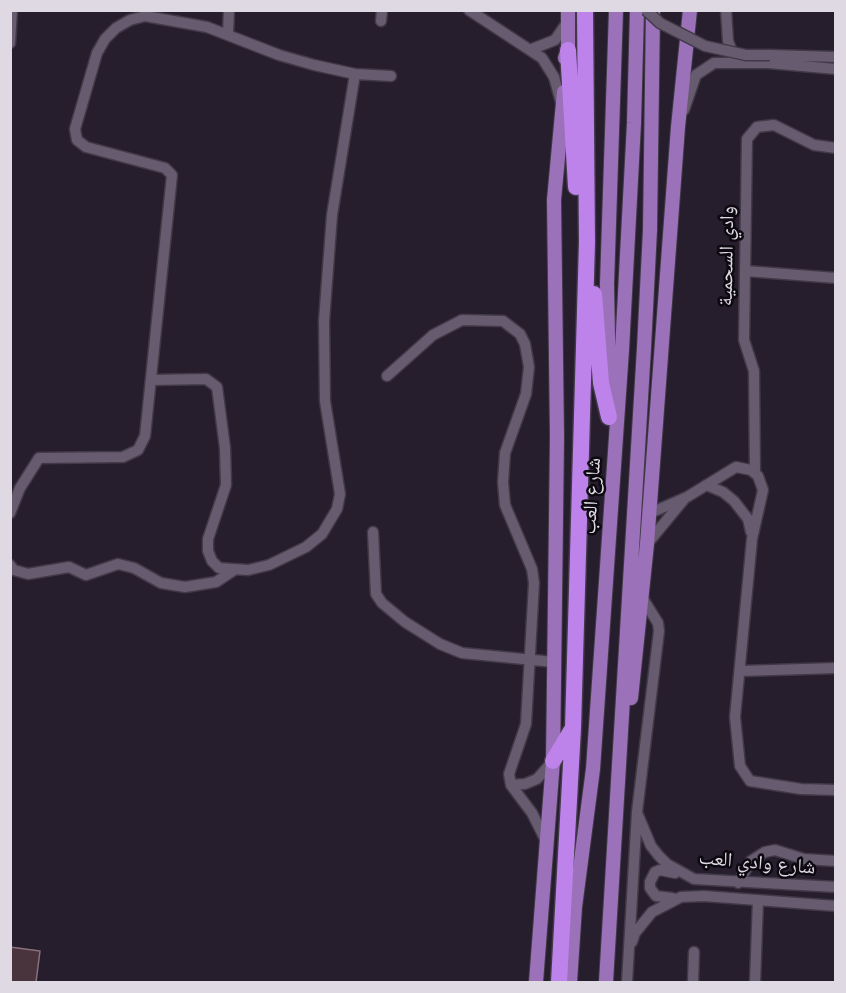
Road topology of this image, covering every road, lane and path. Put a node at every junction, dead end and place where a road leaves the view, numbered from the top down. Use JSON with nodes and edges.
{"nodes":[{"id":1,"x":12,"y":10,"type":"edge"},
{"id":2,"x":230,"y":10,"type":"edge"},
{"id":3,"x":469,"y":10,"type":"edge"},
{"id":4,"x":585,"y":10,"type":"edge"},
{"id":5,"x":616,"y":10,"type":"edge"},
{"id":6,"x":637,"y":10,"type":"edge"},
{"id":7,"x":646,"y":10,"type":"edge"},
{"id":8,"x":653,"y":10,"type":"edge"},
{"id":9,"x":690,"y":10,"type":"edge"},
{"id":10,"x":726,"y":10,"type":"edge"},
{"id":11,"x":568,"y":15,"type":"edge"},
{"id":12,"x":228,"y":33,"type":"junction"},
{"id":13,"x":10,"y":44,"type":"edge"},
{"id":14,"x":532,"y":49,"type":"junction"},
{"id":15,"x":568,"y":50,"type":"junction"},
{"id":16,"x":836,"y":57,"type":"edge"},
{"id":17,"x":769,"y":59,"type":"junction"},
{"id":18,"x":836,"y":69,"type":"edge"},
{"id":19,"x":355,"y":74,"type":"junction"},
{"id":20,"x":391,"y":76,"type":"dead end"},
{"id":21,"x":563,"y":109,"type":"junction"},
{"id":22,"x":678,"y":127,"type":"junction"},
{"id":23,"x":836,"y":148,"type":"edge"},
{"id":24,"x":587,"y":242,"type":"junction"},
{"id":25,"x":746,"y":272,"type":"junction"},
{"id":26,"x":836,"y":278,"type":"edge"},
{"id":27,"x":585,"y":280,"type":"junction"},
{"id":28,"x":387,"y":375,"type":"dead end"},
{"id":29,"x":151,"y":380,"type":"junction"},
{"id":30,"x":609,"y":417,"type":"junction"},
{"id":31,"x":615,"y":454,"type":"junction"},
{"id":32,"x":755,"y":472,"type":"junction"},
{"id":33,"x":706,"y":485,"type":"junction"},
{"id":34,"x":687,"y":497,"type":"junction"},
{"id":35,"x":10,"y":513,"type":"edge"},
{"id":36,"x":648,"y":514,"type":"junction"},
{"id":37,"x":374,"y":532,"type":"dead end"},
{"id":38,"x":752,"y":539,"type":"junction"},
{"id":39,"x":647,"y":544,"type":"junction"},
{"id":40,"x":10,"y":565,"type":"edge"},
{"id":41,"x":234,"y":570,"type":"junction"},
{"id":42,"x":643,"y":598,"type":"junction"},
{"id":43,"x":530,"y":660,"type":"junction"},
{"id":44,"x":554,"y":662,"type":"junction"},
{"id":45,"x":836,"y":668,"type":"edge"},
{"id":46,"x":741,"y":671,"type":"junction"},
{"id":47,"x":573,"y":728,"type":"junction"},
{"id":48,"x":553,"y":761,"type":"junction"},
{"id":49,"x":511,"y":785,"type":"junction"},
{"id":50,"x":836,"y":790,"type":"edge"},
{"id":51,"x":637,"y":812,"type":"junction"},
{"id":52,"x":617,"y":816,"type":"junction"},
{"id":53,"x":546,"y":841,"type":"junction"},
{"id":54,"x":836,"y":861,"type":"edge"},
{"id":55,"x":687,"y":876,"type":"junction"},
{"id":56,"x":738,"y":883,"type":"junction"},
{"id":57,"x":836,"y":887,"type":"edge"},
{"id":58,"x":681,"y":897,"type":"junction"},
{"id":59,"x":758,"y":900,"type":"junction"},
{"id":60,"x":836,"y":906,"type":"edge"},
{"id":61,"x":630,"y":948,"type":"junction"},
{"id":62,"x":694,"y":952,"type":"dead end"},
{"id":63,"x":536,"y":982,"type":"edge"},
{"id":64,"x":559,"y":982,"type":"edge"},
{"id":65,"x":571,"y":982,"type":"edge"},
{"id":66,"x":606,"y":982,"type":"edge"},
{"id":67,"x":627,"y":982,"type":"edge"},
{"id":68,"x":693,"y":982,"type":"edge"},
{"id":69,"x":755,"y":982,"type":"edge"}],
"edges":[{"from":1,"to":13,"type":"street"},
{"from":2,"to":12,"type":"street"},
{"from":3,"to":14,"type":"street"},
{"from":4,"to":24,"type":"highway"},
{"from":5,"to":30,"type":"main road"},
{"from":6,"to":31,"type":"main road","name":"شارع العب"},
{"from":7,"to":17,"type":"street","bridge":true},
{"from":8,"to":52,"type":"main road"},
{"from":9,"to":22,"type":"main road"},
{"from":10,"to":17,"type":"street"},
{"from":11,"to":14,"type":"street"},
{"from":11,"to":15,"type":"main road"},
{"from":12,"to":19,"type":"street"},
{"from":12,"to":29,"type":"street"},
{"from":14,"to":21,"type":"street"},
{"from":15,"to":21,"type":"main road"},
{"from":15,"to":27,"type":"highway"},
{"from":16,"to":17,"type":"street"},
{"from":17,"to":18,"type":"street"},
{"from":17,"to":22,"type":"street"},
{"from":19,"to":20,"type":"street"},
{"from":19,"to":41,"type":"street"},
{"from":21,"to":44,"type":"main road"},
{"from":22,"to":36,"type":"main road"},
{"from":23,"to":25,"type":"street","name":"وادي السحمية"},
{"from":24,"to":27,"type":"highway"},
{"from":24,"to":30,"type":"highway"},
{"from":25,"to":26,"type":"street"},
{"from":25,"to":32,"type":"street","name":"وادي السحمية"},
{"from":27,"to":47,"type":"highway"},
{"from":28,"to":43,"type":"street"},
{"from":29,"to":35,"type":"street"},
{"from":29,"to":41,"type":"street"},
{"from":30,"to":31,"type":"main road"},
{"from":31,"to":65,"type":"main road","name":"شارع العب"},
{"from":32,"to":33,"type":"street"},
{"from":32,"to":38,"type":"street","name":"وادي السحمية"},
{"from":33,"to":34,"type":"street"},
{"from":33,"to":38,"type":"street","name":"وادي السحمية"},
{"from":34,"to":36,"type":"street"},
{"from":34,"to":39,"type":"street"},
{"from":36,"to":39,"type":"main road"},
{"from":37,"to":43,"type":"street"},
{"from":38,"to":46,"type":"street","name":"وادي السحمية"},
{"from":39,"to":42,"type":"main road"},
{"from":40,"to":41,"type":"street"},
{"from":42,"to":51,"type":"street"},
{"from":42,"to":52,"type":"main road"},
{"from":43,"to":44,"type":"street"},
{"from":43,"to":49,"type":"street"},
{"from":44,"to":48,"type":"main road"},
{"from":45,"to":46,"type":"street"},
{"from":46,"to":50,"type":"street","name":"وادي السحمية"},
{"from":47,"to":48,"type":"highway"},
{"from":47,"to":64,"type":"highway"},
{"from":48,"to":49,"type":"street"},
{"from":48,"to":53,"type":"main road"},
{"from":49,"to":53,"type":"street"},
{"from":51,"to":55,"type":"street","name":"شارع وادي العب"},
{"from":51,"to":61,"type":"street"},
{"from":52,"to":66,"type":"main road"},
{"from":53,"to":63,"type":"main road"},
{"from":54,"to":56,"type":"street"},
{"from":55,"to":56,"type":"street","name":"شارع وادي العب"},
{"from":55,"to":58,"type":"street"},
{"from":56,"to":57,"type":"street","name":"شارع وادي العب"},
{"from":58,"to":59,"type":"street","name":"شارع وادي العب"},
{"from":58,"to":61,"type":"street","name":"شارع وادي العب"},
{"from":59,"to":60,"type":"street","name":"شارع وادي العب"},
{"from":59,"to":69,"type":"street"},
{"from":61,"to":67,"type":"street"},
{"from":62,"to":68,"type":"street"}]}
